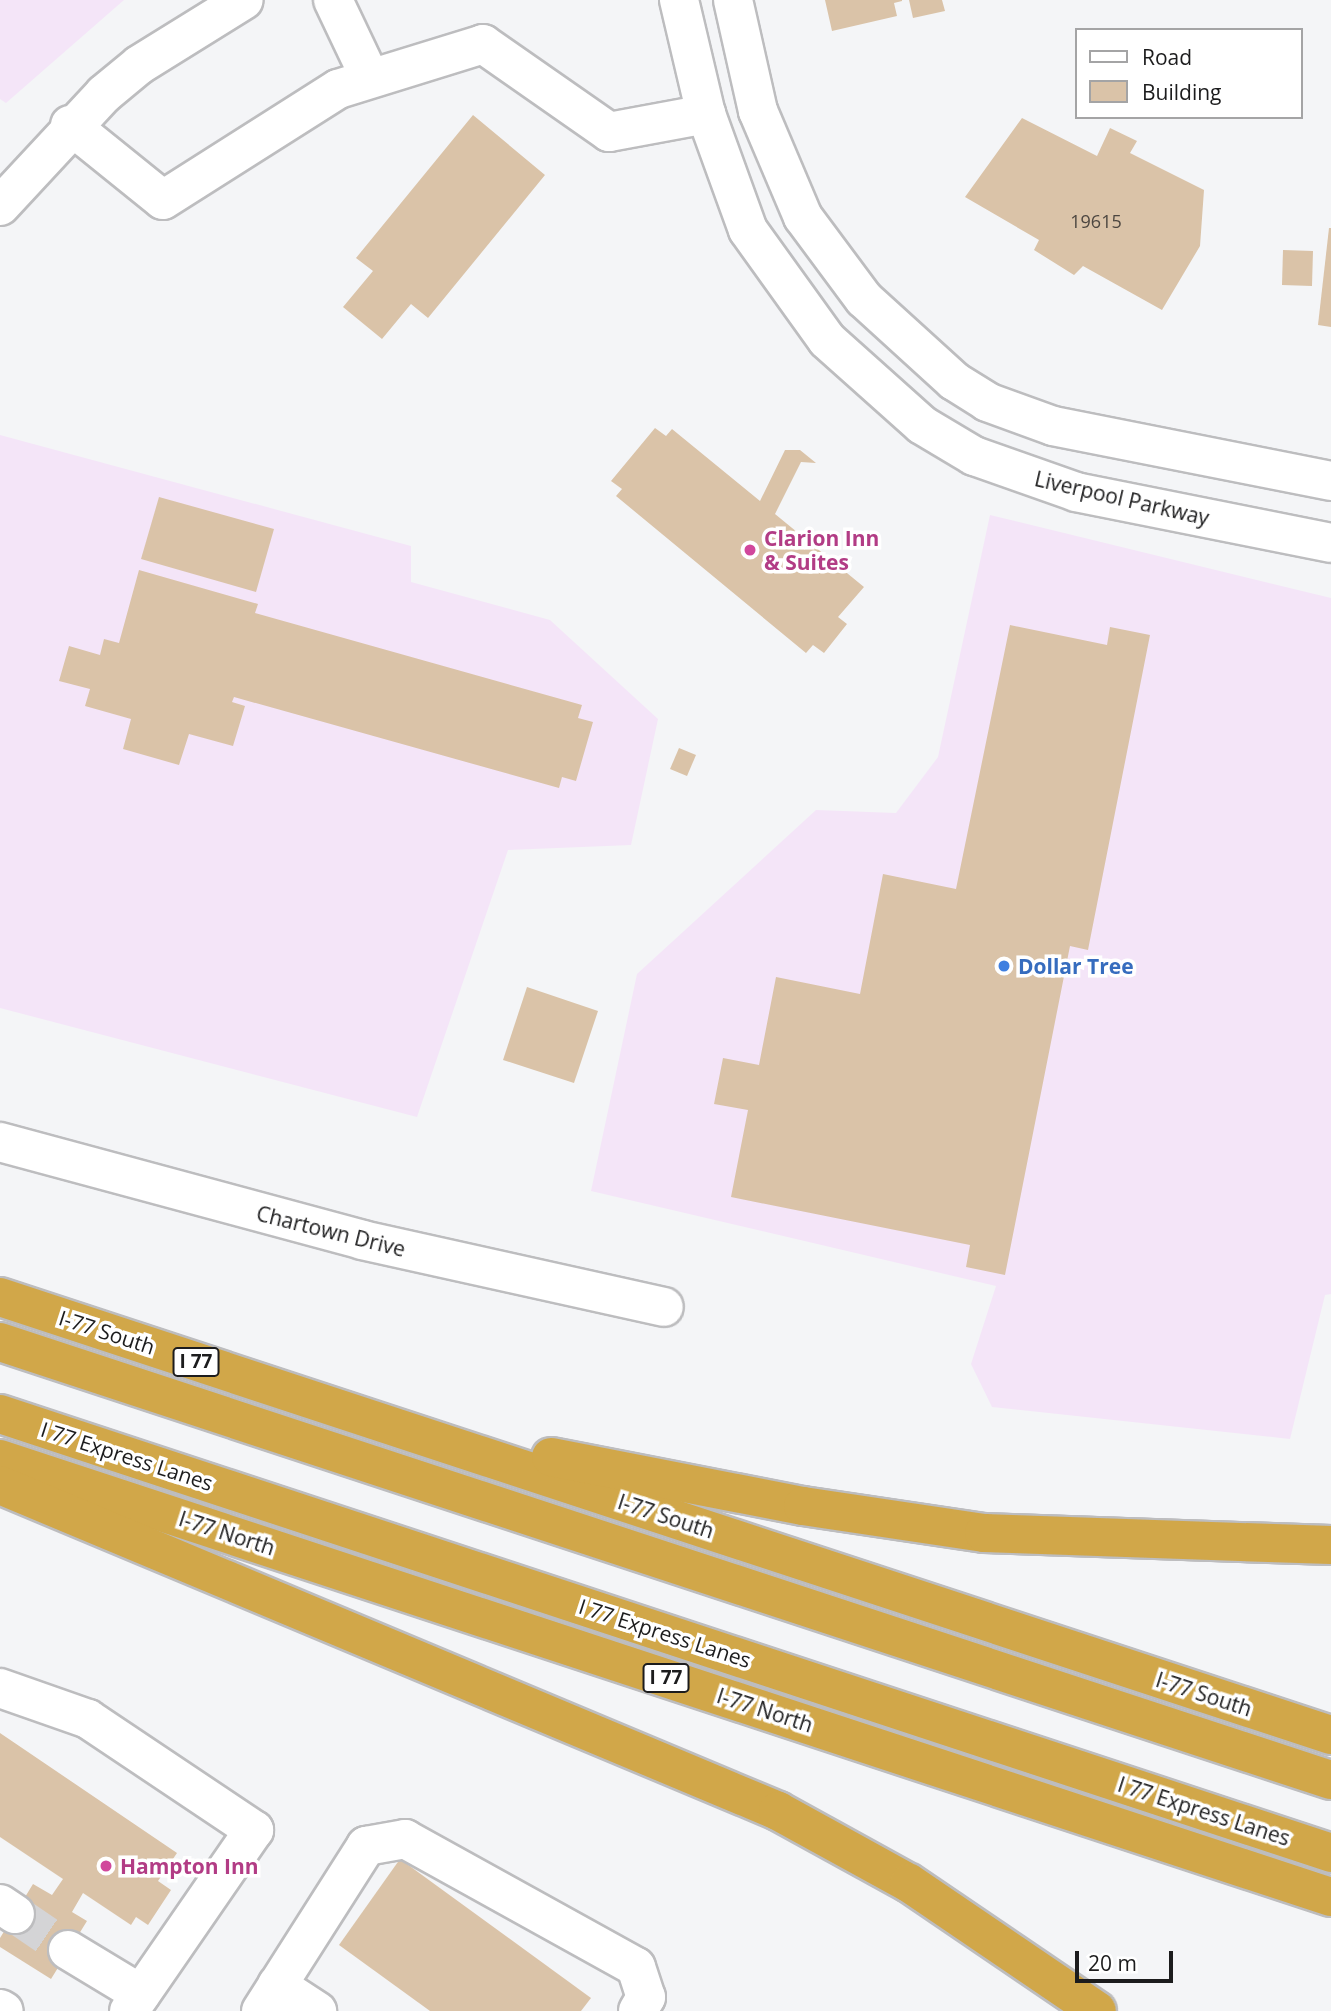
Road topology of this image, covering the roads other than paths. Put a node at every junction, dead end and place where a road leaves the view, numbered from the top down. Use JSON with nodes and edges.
{"nodes":[{"id":1,"x":244,"y":0,"type":"edge"},
{"id":2,"x":333,"y":0,"type":"edge"},
{"id":3,"x":679,"y":0,"type":"edge"},
{"id":4,"x":733,"y":0,"type":"edge"},
{"id":5,"x":370,"y":78,"type":"junction"},
{"id":6,"x":706,"y":114,"type":"junction"},
{"id":7,"x":70,"y":125,"type":"junction"},
{"id":8,"x":0,"y":205,"type":"edge"},
{"id":9,"x":1331,"y":481,"type":"edge"},
{"id":10,"x":1331,"y":543,"type":"edge"},
{"id":11,"x":0,"y":1142,"type":"edge"},
{"id":12,"x":0,"y":1297,"type":"edge"},
{"id":13,"x":664,"y":1307,"type":"dead end"},
{"id":14,"x":0,"y":1342,"type":"edge"},
{"id":15,"x":0,"y":1414,"type":"edge"},
{"id":16,"x":391,"y":1426,"type":"junction"},
{"id":17,"x":0,"y":1459,"type":"edge"},
{"id":18,"x":0,"y":1485,"type":"edge"},
{"id":19,"x":1331,"y":1545,"type":"edge"},
{"id":20,"x":0,"y":1688,"type":"edge"},
{"id":21,"x":1331,"y":1735,"type":"edge"},
{"id":22,"x":1331,"y":1780,"type":"edge"},
{"id":23,"x":1331,"y":1853,"type":"edge"},
{"id":24,"x":1331,"y":1897,"type":"edge"},
{"id":25,"x":68,"y":1950,"type":"tunnel mouth"},
{"id":26,"x":269,"y":1998,"type":"edge"},
{"id":27,"x":135,"y":2003,"type":"edge"},
{"id":28,"x":317,"y":2011,"type":"edge"},
{"id":29,"x":638,"y":2011,"type":"edge"},
{"id":30,"x":1097,"y":2011,"type":"edge"}],
"edges":[{"from":1,"to":7,"type":"street"},
{"from":2,"to":5,"type":"street"},
{"from":3,"to":6,"type":"street","name":"Liverpool Parkway"},
{"from":4,"to":9,"type":"street"},
{"from":5,"to":6,"type":"street"},
{"from":5,"to":7,"type":"street"},
{"from":6,"to":10,"type":"street","name":"Liverpool Parkway"},
{"from":7,"to":8,"type":"street"},
{"from":11,"to":13,"type":"street","name":"Chartown Drive"},
{"from":12,"to":16,"type":"highway","name":"I-77 South","number":"I 77"},
{"from":14,"to":22,"type":"highway","number":"I 77"},
{"from":15,"to":23,"type":"highway","name":"I 77 Express Lanes","number":"I 77"},
{"from":16,"to":19,"type":"highway"},
{"from":16,"to":21,"type":"highway","name":"I-77 South","number":"I 77"},
{"from":17,"to":24,"type":"highway","name":"I-77 North","number":"I 77"},
{"from":18,"to":30,"type":"highway"},
{"from":20,"to":27,"type":"street"},
{"from":25,"to":27,"type":"street"},
{"from":26,"to":28,"type":"street"},
{"from":26,"to":29,"type":"street"}]}
